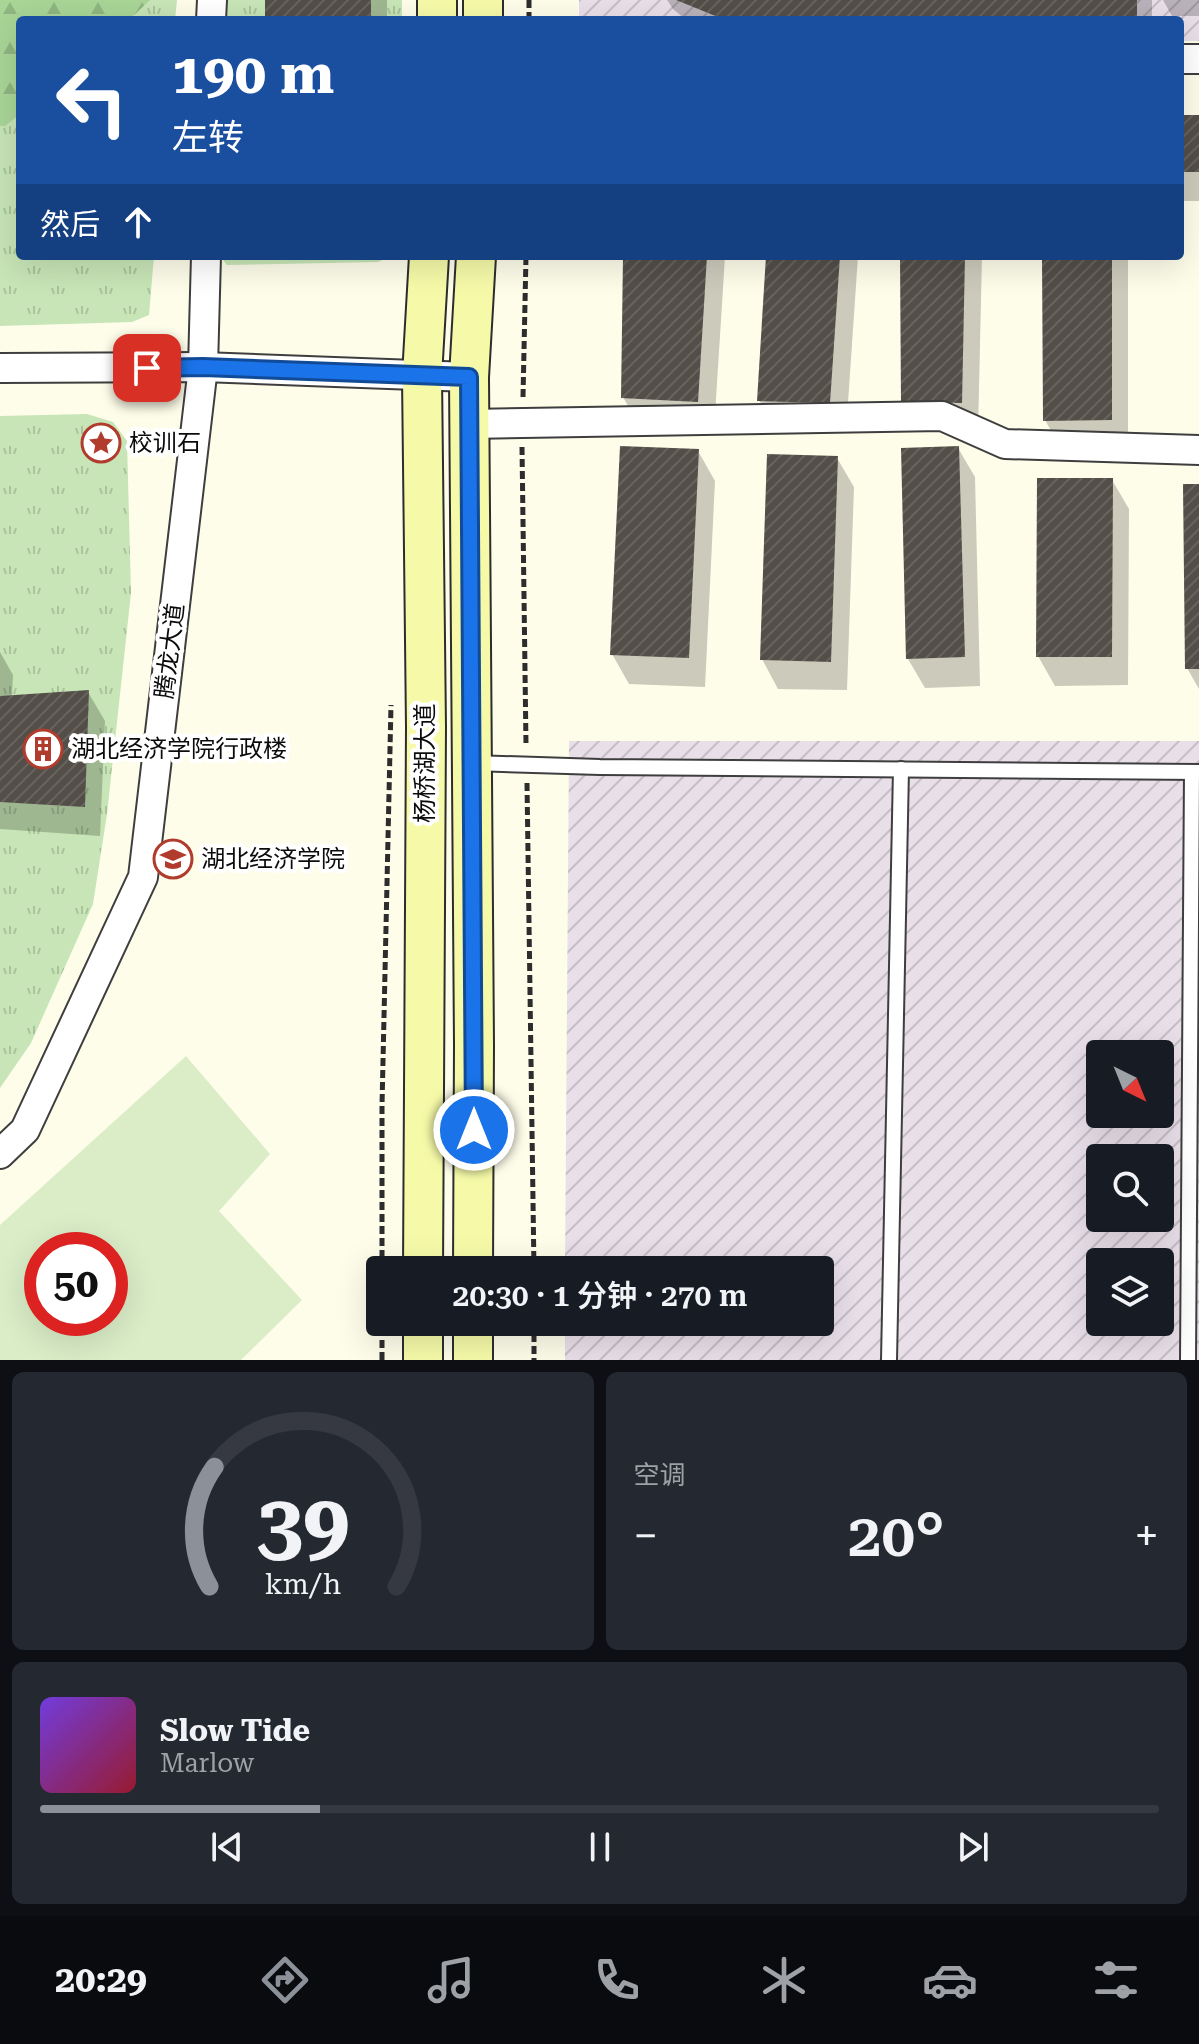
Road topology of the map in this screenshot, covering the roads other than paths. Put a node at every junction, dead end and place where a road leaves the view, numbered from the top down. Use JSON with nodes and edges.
{"nodes":[{"id":1,"x":206,"y":260,"type":"edge"},
{"id":2,"x":429,"y":260,"type":"edge"},
{"id":3,"x":476,"y":260,"type":"edge"},
{"id":4,"x":203,"y":367,"type":"junction"},
{"id":5,"x":0,"y":368,"type":"edge"},
{"id":6,"x":422,"y":376,"type":"junction"},
{"id":7,"x":469,"y":377,"type":"junction"},
{"id":8,"x":470,"y":424,"type":"junction"},
{"id":9,"x":1199,"y":450,"type":"edge"},
{"id":10,"x":472,"y":763,"type":"junction"},
{"id":11,"x":901,"y":769,"type":"junction"},
{"id":12,"x":1195,"y":772,"type":"edge"},
{"id":13,"x":0,"y":1154,"type":"edge"},
{"id":14,"x":423,"y":1256,"type":"edge"},
{"id":15,"x":473,"y":1256,"type":"edge"},
{"id":16,"x":423,"y":1336,"type":"edge"},
{"id":17,"x":473,"y":1336,"type":"edge"},
{"id":18,"x":423,"y":1360,"type":"edge"},
{"id":19,"x":473,"y":1360,"type":"edge"},
{"id":20,"x":889,"y":1360,"type":"edge"},
{"id":21,"x":1188,"y":1360,"type":"edge"}],
"edges":[{"from":1,"to":4,"type":"street","name":"腾龙大道"},
{"from":2,"to":6,"type":"main road","name":"杨桥湖大道"},
{"from":3,"to":7,"type":"main road","name":"杨桥湖大道"},
{"from":4,"to":5,"type":"street"},
{"from":4,"to":6,"type":"street"},
{"from":4,"to":13,"type":"street","name":"腾龙大道"},
{"from":6,"to":7,"type":"street"},
{"from":6,"to":14,"type":"main road","name":"杨桥湖大道"},
{"from":7,"to":8,"type":"main road","name":"杨桥湖大道"},
{"from":8,"to":9,"type":"street"},
{"from":8,"to":10,"type":"main road","name":"杨桥湖大道"},
{"from":10,"to":11,"type":"lane"},
{"from":10,"to":15,"type":"main road","name":"杨桥湖大道"},
{"from":11,"to":12,"type":"lane"},
{"from":11,"to":20,"type":"lane"},
{"from":12,"to":21,"type":"lane"},
{"from":16,"to":18,"type":"main road"},
{"from":17,"to":19,"type":"main road"}]}
